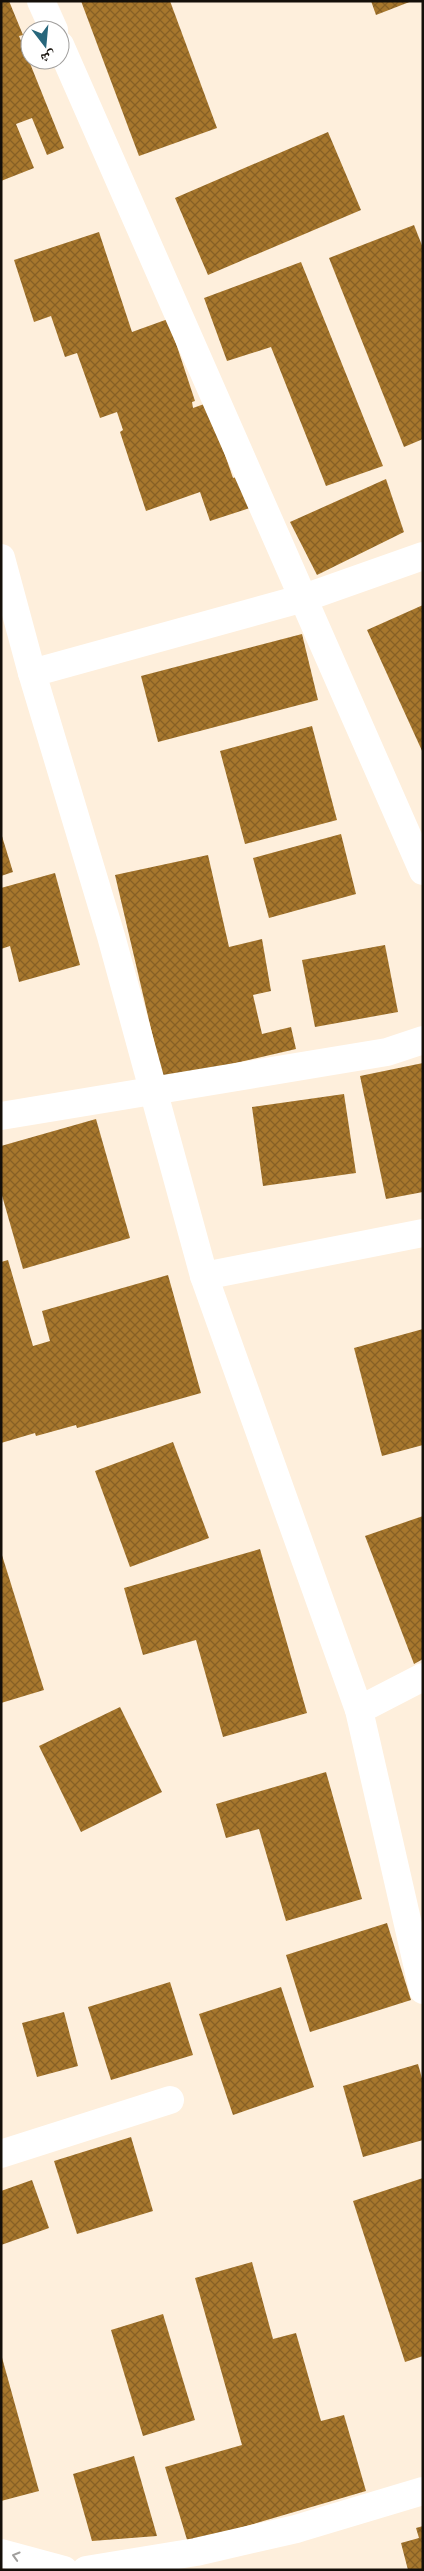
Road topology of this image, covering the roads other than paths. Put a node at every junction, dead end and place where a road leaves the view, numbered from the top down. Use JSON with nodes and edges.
{"nodes":[{"id":1,"x":41,"y":1,"type":"edge"},
{"id":2,"x":50,"y":20,"type":"edge"},
{"id":3,"x":70,"y":68,"type":"edge"},
{"id":4,"x":423,"y":556,"type":"edge"},
{"id":5,"x":1,"y":558,"type":"edge"},
{"id":6,"x":304,"y":598,"type":"junction"},
{"id":7,"x":32,"y":673,"type":"junction"},
{"id":8,"x":423,"y":871,"type":"edge"},
{"id":9,"x":423,"y":1040,"type":"edge"},
{"id":10,"x":154,"y":1089,"type":"junction"},
{"id":11,"x":1,"y":1116,"type":"edge"},
{"id":12,"x":423,"y":1233,"type":"edge"},
{"id":13,"x":204,"y":1276,"type":"junction"},
{"id":14,"x":423,"y":1677,"type":"edge"},
{"id":15,"x":359,"y":1710,"type":"junction"},
{"id":16,"x":420,"y":1962,"type":"edge"},
{"id":17,"x":423,"y":1990,"type":"edge"},
{"id":18,"x":170,"y":2100,"type":"dead end"},
{"id":19,"x":1,"y":2154,"type":"edge"},
{"id":20,"x":423,"y":2491,"type":"edge"},
{"id":21,"x":1,"y":2553,"type":"edge"},
{"id":22,"x":64,"y":2570,"type":"edge"},
{"id":23,"x":86,"y":2570,"type":"edge"}],
"edges":[{"from":1,"to":2,"type":"street"},
{"from":3,"to":6,"type":"street"},
{"from":4,"to":6,"type":"street"},
{"from":5,"to":7,"type":"street"},
{"from":6,"to":7,"type":"street"},
{"from":6,"to":8,"type":"street"},
{"from":7,"to":10,"type":"street"},
{"from":9,"to":10,"type":"street"},
{"from":10,"to":11,"type":"street"},
{"from":10,"to":13,"type":"street"},
{"from":12,"to":13,"type":"street"},
{"from":13,"to":15,"type":"street"},
{"from":14,"to":15,"type":"street"},
{"from":15,"to":16,"type":"street"},
{"from":16,"to":17,"type":"street"},
{"from":18,"to":19,"type":"street"},
{"from":20,"to":23,"type":"street"},
{"from":22,"to":21,"type":"street","one_way":true}]}
